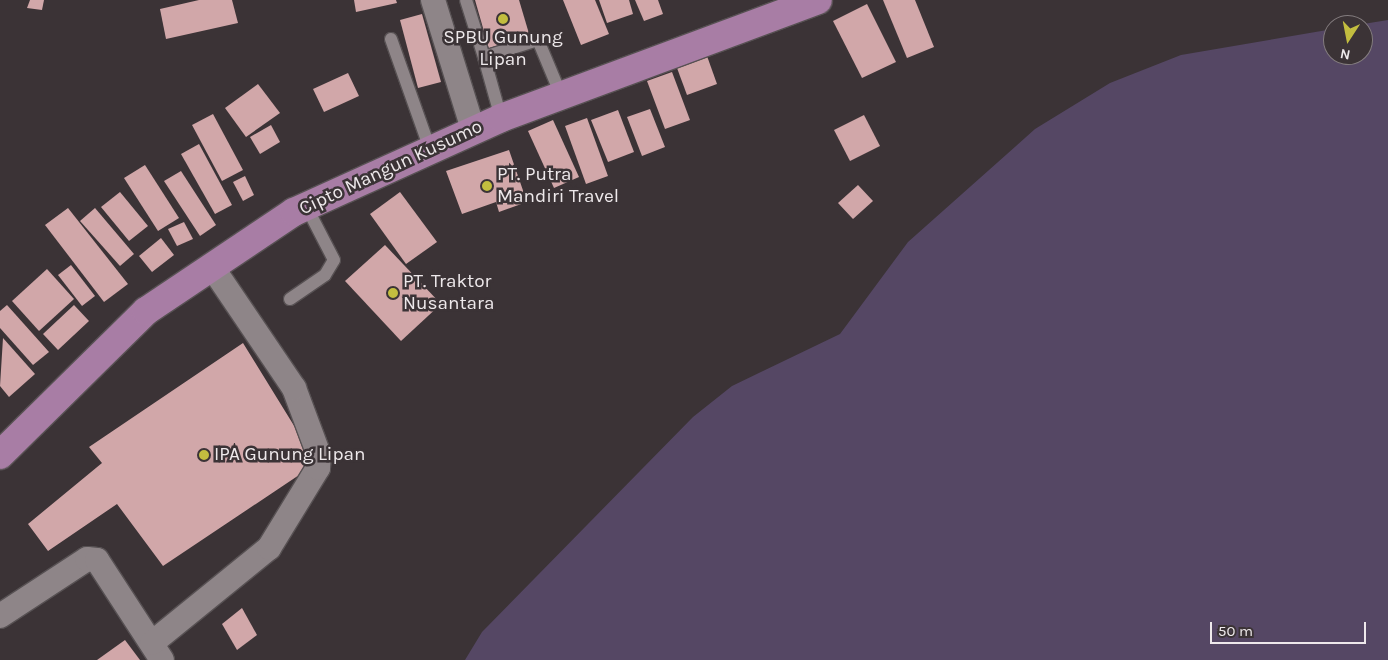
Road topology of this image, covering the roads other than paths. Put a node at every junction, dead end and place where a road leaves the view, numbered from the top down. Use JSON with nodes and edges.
{"nodes":[{"id":1,"x":433,"y":0,"type":"edge"},
{"id":2,"x":466,"y":0,"type":"edge"},
{"id":3,"x":818,"y":0,"type":"edge"},
{"id":4,"x":391,"y":39,"type":"dead end"},
{"id":5,"x":484,"y":57,"type":"junction"},
{"id":6,"x":561,"y":95,"type":"junction"},
{"id":7,"x":501,"y":118,"type":"junction"},
{"id":8,"x":473,"y":129,"type":"junction"},
{"id":9,"x":430,"y":149,"type":"junction"},
{"id":10,"x":306,"y":206,"type":"junction"},
{"id":11,"x":212,"y":267,"type":"junction"},
{"id":12,"x":290,"y":299,"type":"dead end"},
{"id":13,"x":0,"y":456,"type":"edge"},
{"id":14,"x":0,"y":616,"type":"edge"},
{"id":15,"x":157,"y":652,"type":"edge"}],
"edges":[{"from":1,"to":8,"type":"street"},
{"from":2,"to":5,"type":"lane"},
{"from":3,"to":6,"type":"highway","name":"Cipto Mangun Kusumo"},
{"from":4,"to":9,"type":"lane"},
{"from":5,"to":6,"type":"lane"},
{"from":5,"to":7,"type":"lane"},
{"from":6,"to":7,"type":"highway","name":"Cipto Mangun Kusumo"},
{"from":7,"to":8,"type":"highway","name":"Cipto Mangun Kusumo"},
{"from":8,"to":9,"type":"highway","name":"Cipto Mangun Kusumo"},
{"from":9,"to":10,"type":"highway","name":"Cipto Mangun Kusumo"},
{"from":10,"to":11,"type":"highway","name":"Cipto Mangun Kusumo"},
{"from":10,"to":12,"type":"lane"},
{"from":11,"to":13,"type":"highway","name":"Cipto Mangun Kusumo"},
{"from":11,"to":15,"type":"street"},
{"from":14,"to":15,"type":"street"}]}
